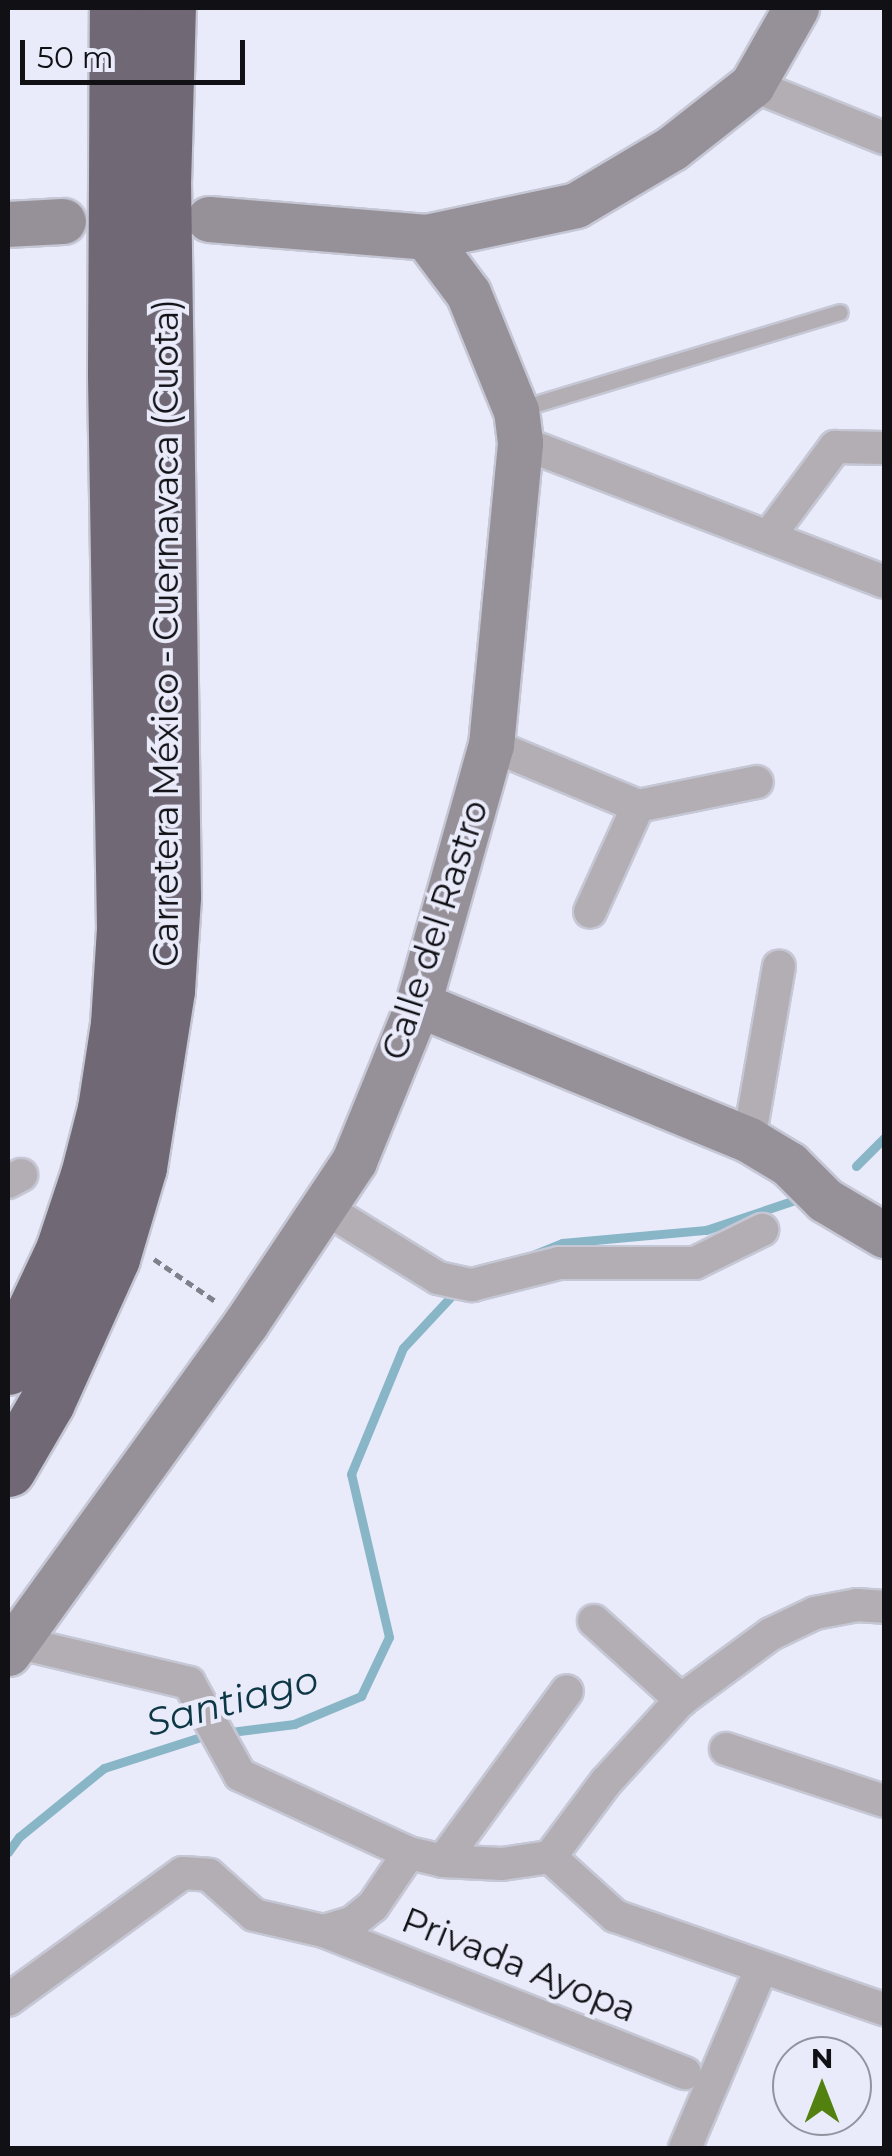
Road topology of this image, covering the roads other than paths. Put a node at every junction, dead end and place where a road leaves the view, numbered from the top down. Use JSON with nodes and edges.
{"nodes":[{"id":1,"x":117,"y":8,"type":"edge"},
{"id":2,"x":168,"y":8,"type":"edge"},
{"id":3,"x":796,"y":8,"type":"edge"},
{"id":4,"x":752,"y":85,"type":"junction"},
{"id":5,"x":884,"y":138,"type":"edge"},
{"id":6,"x":209,"y":219,"type":"dead end"},
{"id":7,"x":63,"y":221,"type":"dead end"},
{"id":8,"x":8,"y":224,"type":"edge"},
{"id":9,"x":426,"y":237,"type":"junction"},
{"id":10,"x":840,"y":312,"type":"dead end"},
{"id":11,"x":518,"y":427,"type":"junction"},
{"id":12,"x":884,"y":448,"type":"edge"},
{"id":13,"x":769,"y":536,"type":"junction"},
{"id":14,"x":884,"y":582,"type":"edge"},
{"id":15,"x":492,"y":746,"type":"junction"},
{"id":16,"x":757,"y":782,"type":"dead end"},
{"id":17,"x":638,"y":806,"type":"junction"},
{"id":18,"x":590,"y":912,"type":"dead end"},
{"id":19,"x":778,"y":967,"type":"dead end"},
{"id":20,"x":418,"y":1004,"type":"junction"},
{"id":21,"x":749,"y":1140,"type":"junction"},
{"id":22,"x":323,"y":1207,"type":"junction"},
{"id":23,"x":762,"y":1230,"type":"dead end"},
{"id":24,"x":884,"y":1235,"type":"edge"},
{"id":25,"x":8,"y":1367,"type":"edge"},
{"id":26,"x":8,"y":1468,"type":"edge"},
{"id":27,"x":884,"y":1607,"type":"edge"},
{"id":28,"x":594,"y":1621,"type":"dead end"},
{"id":29,"x":12,"y":1647,"type":"edge"},
{"id":30,"x":567,"y":1691,"type":"dead end"},
{"id":31,"x":681,"y":1700,"type":"junction"},
{"id":32,"x":726,"y":1749,"type":"dead end"},
{"id":33,"x":884,"y":1802,"type":"edge"},
{"id":34,"x":409,"y":1853,"type":"junction"},
{"id":35,"x":550,"y":1858,"type":"junction"},
{"id":36,"x":443,"y":1861,"type":"junction"},
{"id":37,"x":324,"y":1931,"type":"junction"},
{"id":38,"x":760,"y":1969,"type":"junction"},
{"id":39,"x":8,"y":2000,"type":"edge"},
{"id":40,"x":884,"y":2009,"type":"edge"},
{"id":41,"x":685,"y":2073,"type":"dead end"},
{"id":42,"x":684,"y":2148,"type":"edge"}],
"edges":[{"from":1,"to":25,"type":"highway","name":"Carretera México - Cuernavaca (Cuota)"},
{"from":2,"to":26,"type":"highway","name":"Carretera México - Cuernavaca (Cuota)"},
{"from":3,"to":4,"type":"main road"},
{"from":4,"to":5,"type":"street"},
{"from":4,"to":9,"type":"main road"},
{"from":6,"to":9,"type":"main road"},
{"from":7,"to":8,"type":"main road"},
{"from":9,"to":11,"type":"main road","name":"Calle del Rastro"},
{"from":10,"to":11,"type":"lane"},
{"from":11,"to":13,"type":"street"},
{"from":11,"to":15,"type":"main road","name":"Calle del Rastro"},
{"from":12,"to":13,"type":"street"},
{"from":13,"to":14,"type":"street"},
{"from":15,"to":17,"type":"street"},
{"from":15,"to":20,"type":"main road","name":"Calle del Rastro"},
{"from":16,"to":17,"type":"street"},
{"from":17,"to":18,"type":"street"},
{"from":19,"to":21,"type":"street"},
{"from":20,"to":21,"type":"main road"},
{"from":20,"to":22,"type":"main road","name":"Calle del Rastro"},
{"from":21,"to":24,"type":"main road"},
{"from":22,"to":23,"type":"street"},
{"from":22,"to":29,"type":"main road","name":"Calle del Rastro"},
{"from":27,"to":31,"type":"street"},
{"from":28,"to":31,"type":"street"},
{"from":29,"to":34,"type":"street"},
{"from":30,"to":36,"type":"street"},
{"from":31,"to":35,"type":"street"},
{"from":32,"to":33,"type":"street"},
{"from":34,"to":36,"type":"street"},
{"from":34,"to":37,"type":"street"},
{"from":35,"to":36,"type":"street"},
{"from":35,"to":38,"type":"street"},
{"from":37,"to":39,"type":"street","name":"Privada Ayopa"},
{"from":37,"to":41,"type":"street","name":"Privada Ayopa"},
{"from":38,"to":40,"type":"street"},
{"from":38,"to":42,"type":"street"}]}
